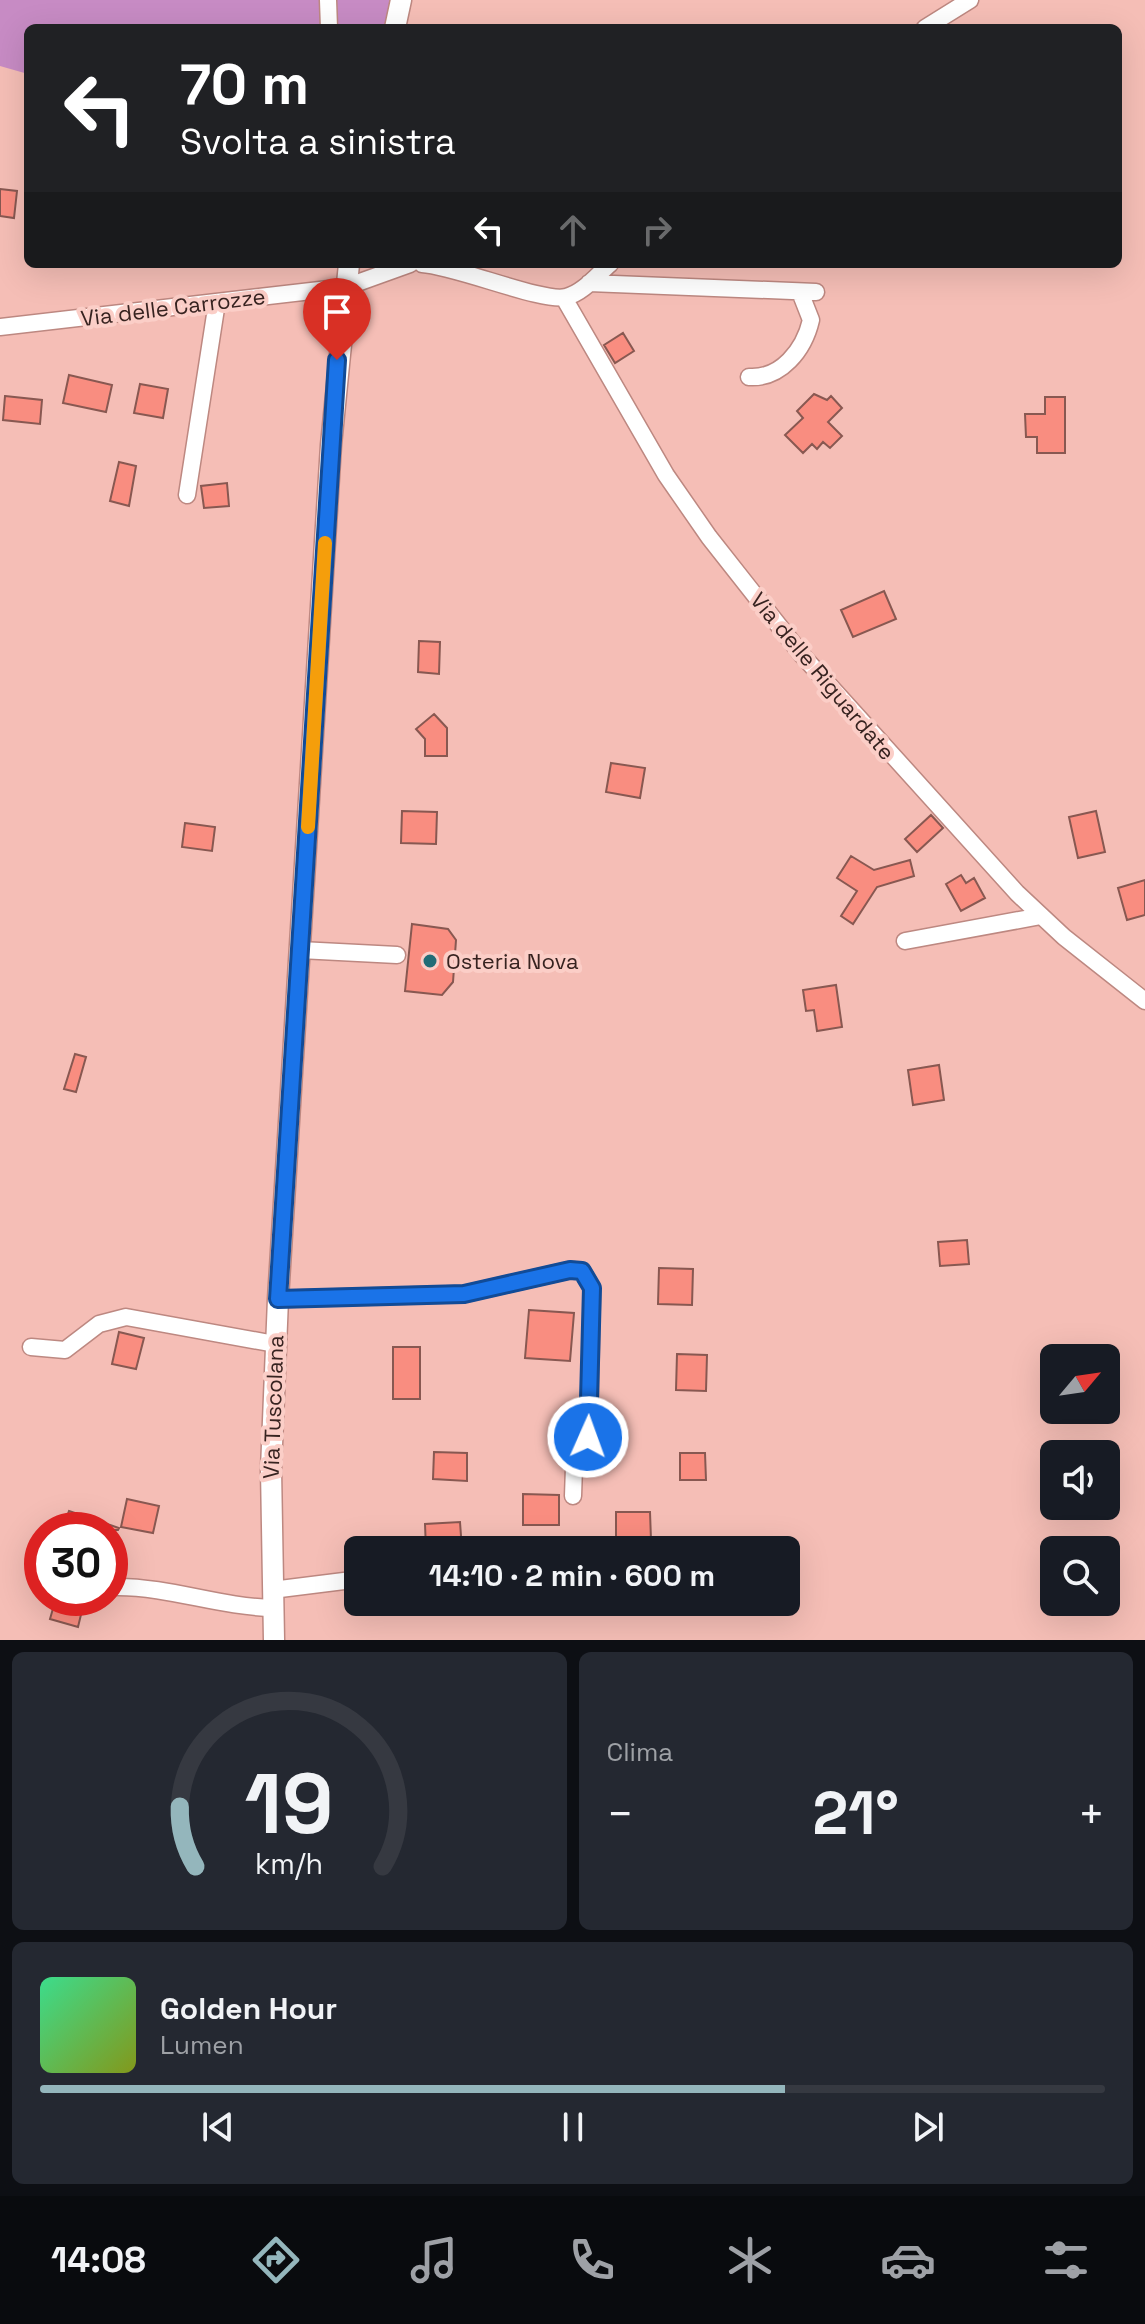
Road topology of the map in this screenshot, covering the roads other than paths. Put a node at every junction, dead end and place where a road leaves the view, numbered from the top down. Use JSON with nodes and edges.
{"nodes":[{"id":1,"x":328,"y":0,"type":"edge"},
{"id":2,"x":401,"y":0,"type":"edge"},
{"id":3,"x":970,"y":0,"type":"edge"},
{"id":4,"x":329,"y":24,"type":"edge"},
{"id":5,"x":396,"y":24,"type":"edge"},
{"id":6,"x":931,"y":24,"type":"edge"},
{"id":7,"x":348,"y":268,"type":"edge"},
{"id":8,"x":399,"y":268,"type":"edge"},
{"id":9,"x":449,"y":268,"type":"edge"},
{"id":10,"x":606,"y":268,"type":"edge"},
{"id":11,"x":589,"y":283,"type":"junction"},
{"id":12,"x":346,"y":287,"type":"junction"},
{"id":13,"x":564,"y":298,"type":"junction"},
{"id":14,"x":217,"y":302,"type":"junction"},
{"id":15,"x":0,"y":327,"type":"edge"},
{"id":16,"x":749,"y":377,"type":"dead end"},
{"id":17,"x":187,"y":495,"type":"dead end"},
{"id":18,"x":1041,"y":916,"type":"junction"},
{"id":19,"x":905,"y":941,"type":"dead end"},
{"id":20,"x":300,"y":950,"type":"junction"},
{"id":21,"x":397,"y":955,"type":"dead end"},
{"id":22,"x":1145,"y":1001,"type":"edge"},
{"id":23,"x":278,"y":1299,"type":"junction"},
{"id":24,"x":275,"y":1344,"type":"junction"},
{"id":25,"x":31,"y":1347,"type":"dead end"},
{"id":26,"x":573,"y":1496,"type":"dead end"},
{"id":27,"x":344,"y":1582,"type":"edge"},
{"id":28,"x":128,"y":1587,"type":"edge"},
{"id":29,"x":272,"y":1599,"type":"junction"},
{"id":30,"x":274,"y":1640,"type":"edge"}],
"edges":[{"from":1,"to":4,"type":"street"},
{"from":2,"to":5,"type":"main road"},
{"from":3,"to":6,"type":"street"},
{"from":7,"to":12,"type":"main road","name":"Via Tuscolana"},
{"from":8,"to":12,"type":"street","name":"Via delle Carrozze"},
{"from":9,"to":13,"type":"street"},
{"from":10,"to":11,"type":"street"},
{"from":11,"to":13,"type":"street"},
{"from":11,"to":16,"type":"street"},
{"from":12,"to":14,"type":"street","name":"Via delle Carrozze"},
{"from":12,"to":20,"type":"main road","name":"Via Tuscolana"},
{"from":13,"to":18,"type":"street","name":"Via delle Riguardate"},
{"from":14,"to":15,"type":"street","name":"Via delle Carrozze"},
{"from":14,"to":17,"type":"street"},
{"from":18,"to":19,"type":"street"},
{"from":18,"to":22,"type":"street","name":"Via delle Riguardate"},
{"from":20,"to":21,"type":"street"},
{"from":20,"to":23,"type":"main road","name":"Via Tuscolana"},
{"from":23,"to":24,"type":"main road","name":"Via Tuscolana"},
{"from":23,"to":26,"type":"street"},
{"from":24,"to":25,"type":"street"},
{"from":24,"to":29,"type":"main road","name":"Via Tuscolana"},
{"from":27,"to":29,"type":"street"},
{"from":28,"to":29,"type":"street"},
{"from":29,"to":30,"type":"main road","name":"Via Tuscolana"}]}
